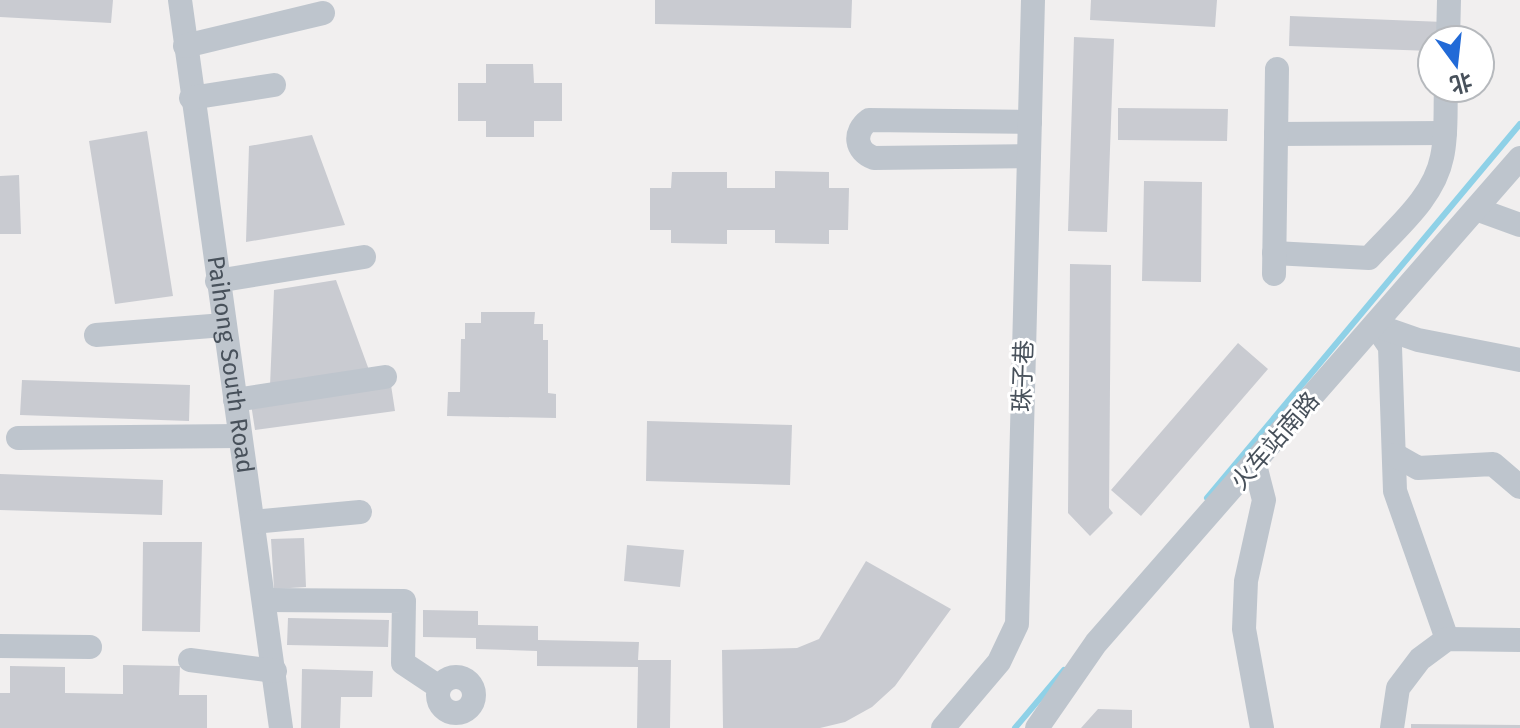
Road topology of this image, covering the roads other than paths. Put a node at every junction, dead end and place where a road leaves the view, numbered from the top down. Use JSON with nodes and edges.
{"nodes":[{"id":1,"x":180,"y":0,"type":"edge"},
{"id":2,"x":1033,"y":0,"type":"edge"},
{"id":3,"x":1449,"y":0,"type":"edge"},
{"id":4,"x":323,"y":13,"type":"dead end"},
{"id":5,"x":1448,"y":24,"type":"edge"},
{"id":6,"x":185,"y":46,"type":"junction"},
{"id":7,"x":1277,"y":69,"type":"dead end"},
{"id":8,"x":274,"y":85,"type":"dead end"},
{"id":9,"x":191,"y":98,"type":"junction"},
{"id":10,"x":1446,"y":104,"type":"edge"},
{"id":11,"x":1030,"y":122,"type":"junction"},
{"id":12,"x":1445,"y":133,"type":"junction"},
{"id":13,"x":1276,"y":134,"type":"junction"},
{"id":14,"x":1029,"y":156,"type":"junction"},
{"id":15,"x":1520,"y":158,"type":"edge"},
{"id":16,"x":1476,"y":209,"type":"junction"},
{"id":17,"x":1520,"y":225,"type":"edge"},
{"id":18,"x":364,"y":257,"type":"dead end"},
{"id":19,"x":217,"y":281,"type":"junction"},
{"id":20,"x":224,"y":325,"type":"junction"},
{"id":21,"x":1375,"y":325,"type":"junction"},
{"id":22,"x":96,"y":335,"type":"dead end"},
{"id":23,"x":1520,"y":360,"type":"edge"},
{"id":24,"x":385,"y":377,"type":"dead end"},
{"id":25,"x":235,"y":400,"type":"junction"},
{"id":26,"x":240,"y":436,"type":"junction"},
{"id":27,"x":18,"y":438,"type":"dead end"},
{"id":28,"x":1395,"y":455,"type":"junction"},
{"id":29,"x":1255,"y":465,"type":"junction"},
{"id":30,"x":1520,"y":487,"type":"edge"},
{"id":31,"x":360,"y":512,"type":"dead end"},
{"id":32,"x":253,"y":522,"type":"junction"},
{"id":33,"x":265,"y":600,"type":"junction"},
{"id":34,"x":1447,"y":639,"type":"junction"},
{"id":35,"x":1520,"y":640,"type":"edge"},
{"id":36,"x":0,"y":646,"type":"edge"},
{"id":37,"x":90,"y":647,"type":"dead end"},
{"id":38,"x":190,"y":660,"type":"dead end"},
{"id":39,"x":275,"y":671,"type":"junction"},
{"id":40,"x":455,"y":721,"type":"edge"},
{"id":41,"x":281,"y":728,"type":"edge"},
{"id":42,"x":943,"y":728,"type":"edge"},
{"id":43,"x":1037,"y":728,"type":"edge"},
{"id":44,"x":1262,"y":728,"type":"edge"},
{"id":45,"x":1392,"y":728,"type":"edge"}],
"edges":[{"from":1,"to":6,"type":"street","name":"Paihong South Road"},
{"from":2,"to":11,"type":"street","name":"珠子巷"},
{"from":3,"to":5,"type":"street"},
{"from":4,"to":6,"type":"street"},
{"from":6,"to":9,"type":"street","name":"Paihong South Road"},
{"from":7,"to":13,"type":"street"},
{"from":8,"to":9,"type":"street"},
{"from":9,"to":19,"type":"street","name":"Paihong South Road"},
{"from":10,"to":12,"type":"street"},
{"from":11,"to":14,"type":"street","name":"珠子巷"},
{"from":11,"to":14,"type":"street"},
{"from":12,"to":13,"type":"street"},
{"from":12,"to":13,"type":"street"},
{"from":14,"to":42,"type":"street","name":"珠子巷"},
{"from":15,"to":16,"type":"street","name":"火车站南路"},
{"from":16,"to":17,"type":"street"},
{"from":16,"to":21,"type":"street","name":"火车站南路"},
{"from":18,"to":19,"type":"street"},
{"from":19,"to":20,"type":"street","name":"Paihong South Road"},
{"from":20,"to":22,"type":"street"},
{"from":20,"to":25,"type":"street","name":"Paihong South Road"},
{"from":21,"to":23,"type":"street"},
{"from":21,"to":28,"type":"street"},
{"from":21,"to":29,"type":"street","name":"火车站南路"},
{"from":24,"to":25,"type":"street"},
{"from":25,"to":26,"type":"street","name":"Paihong South Road"},
{"from":26,"to":27,"type":"street"},
{"from":26,"to":32,"type":"street","name":"Paihong South Road"},
{"from":28,"to":30,"type":"street"},
{"from":28,"to":34,"type":"street"},
{"from":29,"to":43,"type":"street","name":"火车站南路"},
{"from":29,"to":44,"type":"street"},
{"from":31,"to":32,"type":"street"},
{"from":32,"to":33,"type":"street","name":"Paihong South Road"},
{"from":33,"to":39,"type":"street","name":"Paihong South Road"},
{"from":33,"to":40,"type":"street"},
{"from":34,"to":35,"type":"street"},
{"from":34,"to":45,"type":"street"},
{"from":36,"to":37,"type":"street"},
{"from":38,"to":39,"type":"street"},
{"from":39,"to":41,"type":"street","name":"Paihong South Road"}]}
